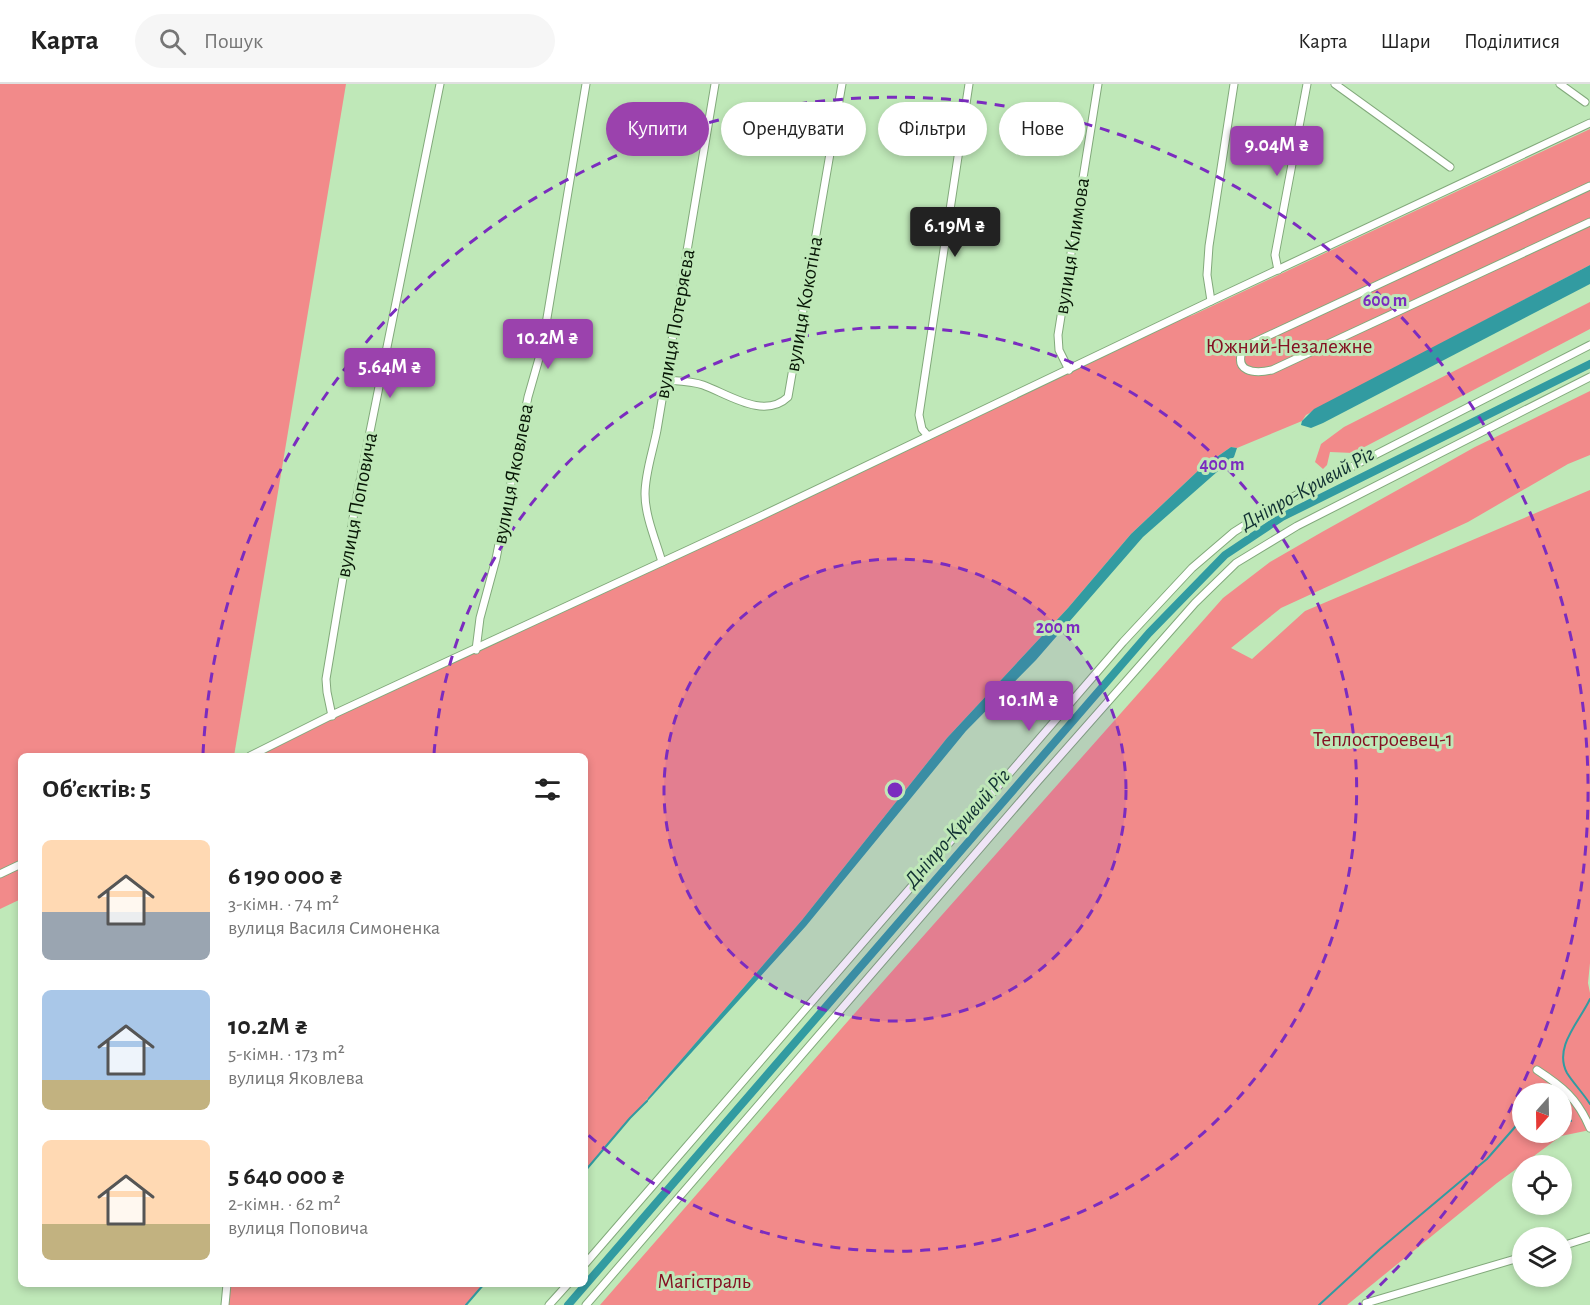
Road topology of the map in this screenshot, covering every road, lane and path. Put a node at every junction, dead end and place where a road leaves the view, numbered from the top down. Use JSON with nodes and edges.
{"nodes":[{"id":1,"x":440,"y":84,"type":"edge"},
{"id":2,"x":586,"y":84,"type":"edge"},
{"id":3,"x":715,"y":84,"type":"edge"},
{"id":4,"x":842,"y":84,"type":"edge"},
{"id":5,"x":969,"y":84,"type":"edge"},
{"id":6,"x":1098,"y":84,"type":"edge"},
{"id":7,"x":1234,"y":84,"type":"edge"},
{"id":8,"x":1307,"y":84,"type":"edge"},
{"id":9,"x":1335,"y":84,"type":"edge"},
{"id":10,"x":1560,"y":84,"type":"edge"},
{"id":11,"x":1585,"y":102,"type":"dead end"},
{"id":12,"x":1590,"y":123,"type":"edge"},
{"id":13,"x":1450,"y":167,"type":"dead end"},
{"id":14,"x":1590,"y":186,"type":"edge"},
{"id":15,"x":1590,"y":222,"type":"edge"},
{"id":16,"x":1278,"y":270,"type":"junction"},
{"id":17,"x":1211,"y":301,"type":"junction"},
{"id":18,"x":1590,"y":345,"type":"edge"},
{"id":19,"x":1069,"y":370,"type":"junction"},
{"id":20,"x":1590,"y":377,"type":"edge"},
{"id":21,"x":665,"y":380,"type":"junction"},
{"id":22,"x":928,"y":436,"type":"junction"},
{"id":23,"x":662,"y":562,"type":"junction"},
{"id":24,"x":476,"y":650,"type":"junction"},
{"id":25,"x":332,"y":716,"type":"junction"},
{"id":26,"x":265,"y":753,"type":"edge"},
{"id":27,"x":18,"y":865,"type":"edge"},
{"id":28,"x":0,"y":874,"type":"edge"},
{"id":29,"x":1537,"y":1070,"type":"dead end"},
{"id":30,"x":1590,"y":1128,"type":"edge"},
{"id":31,"x":1590,"y":1237,"type":"edge"},
{"id":32,"x":1572,"y":1243,"type":"edge"},
{"id":33,"x":1512,"y":1260,"type":"edge"},
{"id":34,"x":588,"y":1261,"type":"edge"},
{"id":35,"x":227,"y":1287,"type":"edge"},
{"id":36,"x":565,"y":1287,"type":"edge"},
{"id":37,"x":1366,"y":1303,"type":"dead end"},
{"id":38,"x":225,"y":1305,"type":"edge"},
{"id":39,"x":549,"y":1305,"type":"edge"},
{"id":40,"x":586,"y":1305,"type":"edge"}],
"edges":[{"from":1,"to":25,"type":"street","name":"вулиця Поповича"},
{"from":2,"to":24,"type":"street","name":"вулиця Яковлева"},
{"from":3,"to":21,"type":"street","name":"вулиця Потеряєва"},
{"from":4,"to":21,"type":"street","name":"вулиця Кокотіна"},
{"from":5,"to":22,"type":"street"},
{"from":6,"to":19,"type":"street","name":"вулиця Климова"},
{"from":7,"to":17,"type":"street"},
{"from":8,"to":16,"type":"street"},
{"from":9,"to":13,"type":"street"},
{"from":10,"to":11,"type":"street"},
{"from":12,"to":16,"type":"street"},
{"from":14,"to":15,"type":"street"},
{"from":16,"to":17,"type":"street"},
{"from":17,"to":19,"type":"street"},
{"from":18,"to":34,"type":"street"},
{"from":19,"to":22,"type":"street"},
{"from":20,"to":40,"type":"street"},
{"from":21,"to":23,"type":"street","name":"вулиця Потеряєва"},
{"from":22,"to":23,"type":"street"},
{"from":23,"to":24,"type":"street"},
{"from":24,"to":25,"type":"street"},
{"from":25,"to":26,"type":"street"},
{"from":27,"to":28,"type":"street"},
{"from":29,"to":30,"type":"street"},
{"from":31,"to":32,"type":"street"},
{"from":33,"to":37,"type":"street"},
{"from":35,"to":38,"type":"street"},
{"from":36,"to":39,"type":"street"}]}
